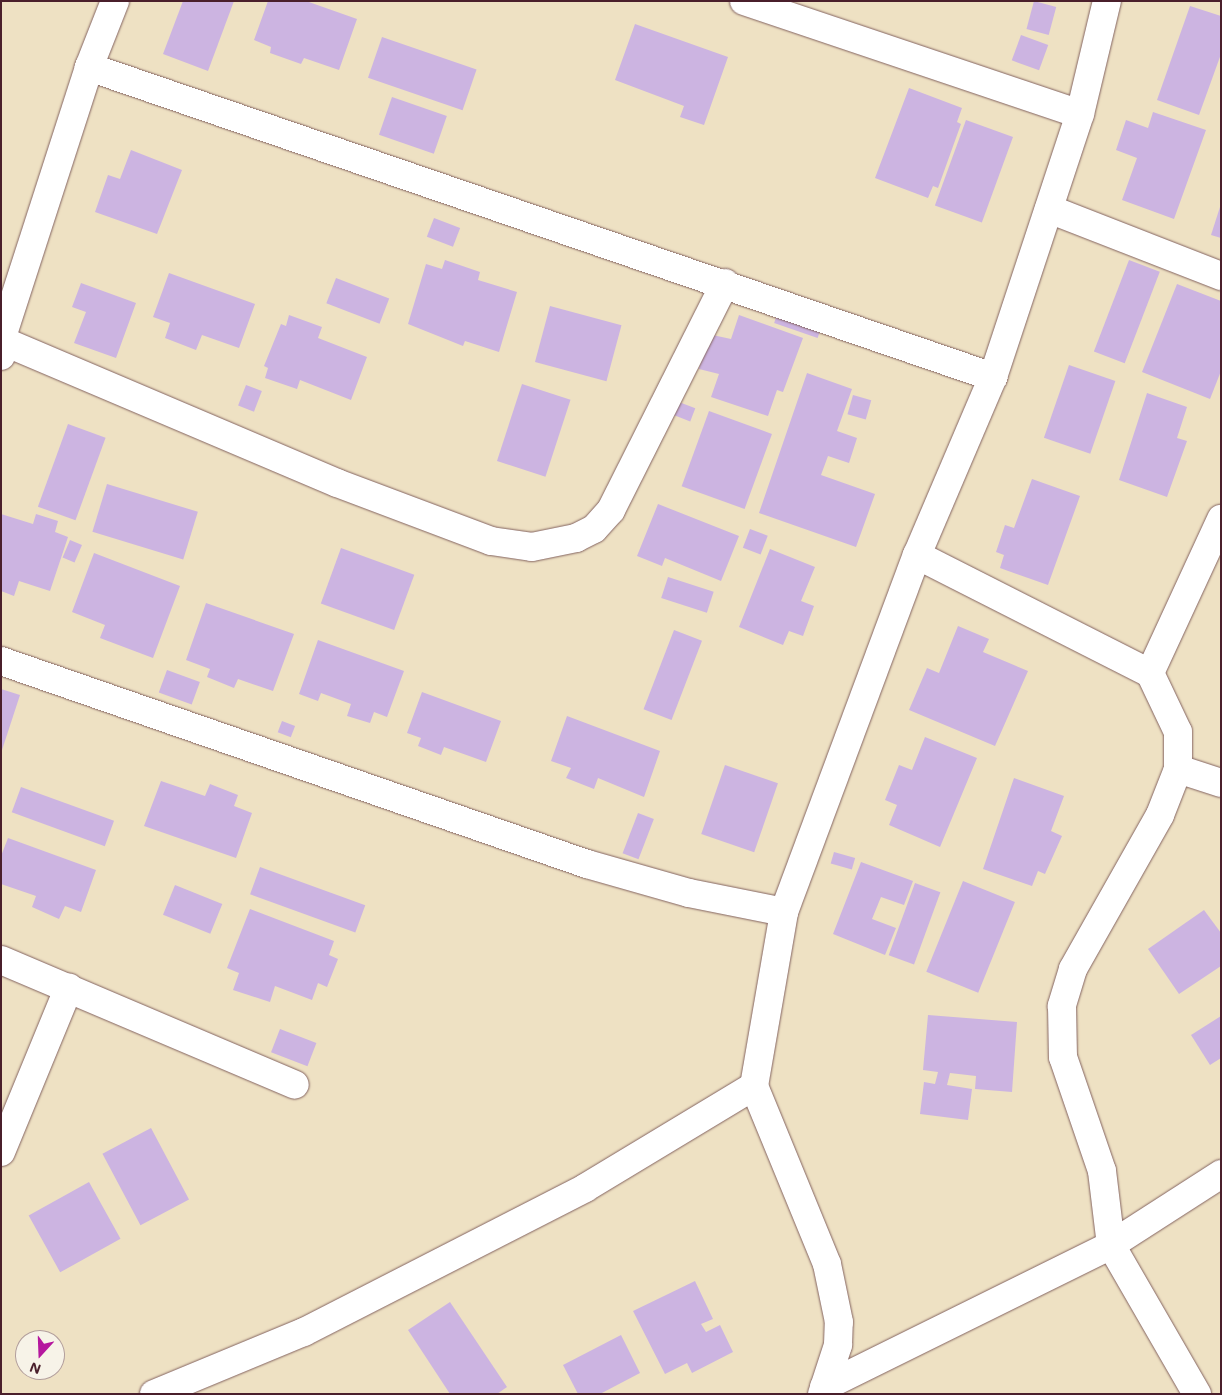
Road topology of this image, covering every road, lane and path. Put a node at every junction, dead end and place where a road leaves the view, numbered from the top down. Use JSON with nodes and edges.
{"nodes":[{"id":1,"x":744,"y":1,"type":"edge"},
{"id":2,"x":1107,"y":1,"type":"edge"},
{"id":3,"x":111,"y":2,"type":"edge"},
{"id":4,"x":89,"y":67,"type":"junction"},
{"id":5,"x":1080,"y":114,"type":"junction"},
{"id":6,"x":1049,"y":209,"type":"junction"},
{"id":7,"x":1221,"y":276,"type":"edge"},
{"id":8,"x":724,"y":283,"type":"junction"},
{"id":9,"x":3,"y":349,"type":"edge"},
{"id":10,"x":993,"y":377,"type":"junction"},
{"id":11,"x":1221,"y":519,"type":"edge"},
{"id":12,"x":917,"y":555,"type":"junction"},
{"id":13,"x":1,"y":661,"type":"edge"},
{"id":14,"x":1150,"y":672,"type":"junction"},
{"id":15,"x":1178,"y":769,"type":"junction"},
{"id":16,"x":1221,"y":783,"type":"edge"},
{"id":17,"x":784,"y":912,"type":"junction"},
{"id":18,"x":1,"y":960,"type":"edge"},
{"id":19,"x":69,"y":987,"type":"junction"},
{"id":20,"x":295,"y":1085,"type":"dead end"},
{"id":21,"x":754,"y":1086,"type":"junction"},
{"id":22,"x":1,"y":1152,"type":"edge"},
{"id":23,"x":1221,"y":1174,"type":"edge"},
{"id":24,"x":1110,"y":1245,"type":"junction"},
{"id":25,"x":823,"y":1390,"type":"edge"},
{"id":26,"x":154,"y":1394,"type":"edge"},
{"id":27,"x":1197,"y":1394,"type":"edge"}],
"edges":[{"from":1,"to":5,"type":"street"},
{"from":2,"to":5,"type":"street"},
{"from":3,"to":4,"type":"street"},
{"from":4,"to":8,"type":"street"},
{"from":4,"to":9,"type":"street"},
{"from":5,"to":6,"type":"street"},
{"from":6,"to":7,"type":"street"},
{"from":6,"to":10,"type":"street"},
{"from":8,"to":9,"type":"street"},
{"from":8,"to":10,"type":"street"},
{"from":10,"to":12,"type":"street"},
{"from":11,"to":14,"type":"street"},
{"from":12,"to":14,"type":"street"},
{"from":12,"to":17,"type":"street"},
{"from":13,"to":17,"type":"street"},
{"from":14,"to":15,"type":"street"},
{"from":15,"to":16,"type":"street"},
{"from":15,"to":24,"type":"street"},
{"from":17,"to":21,"type":"street"},
{"from":18,"to":19,"type":"street"},
{"from":19,"to":20,"type":"street"},
{"from":19,"to":22,"type":"street"},
{"from":21,"to":25,"type":"street"},
{"from":21,"to":26,"type":"street"},
{"from":23,"to":24,"type":"street"},
{"from":24,"to":25,"type":"street"},
{"from":24,"to":27,"type":"street"}]}
